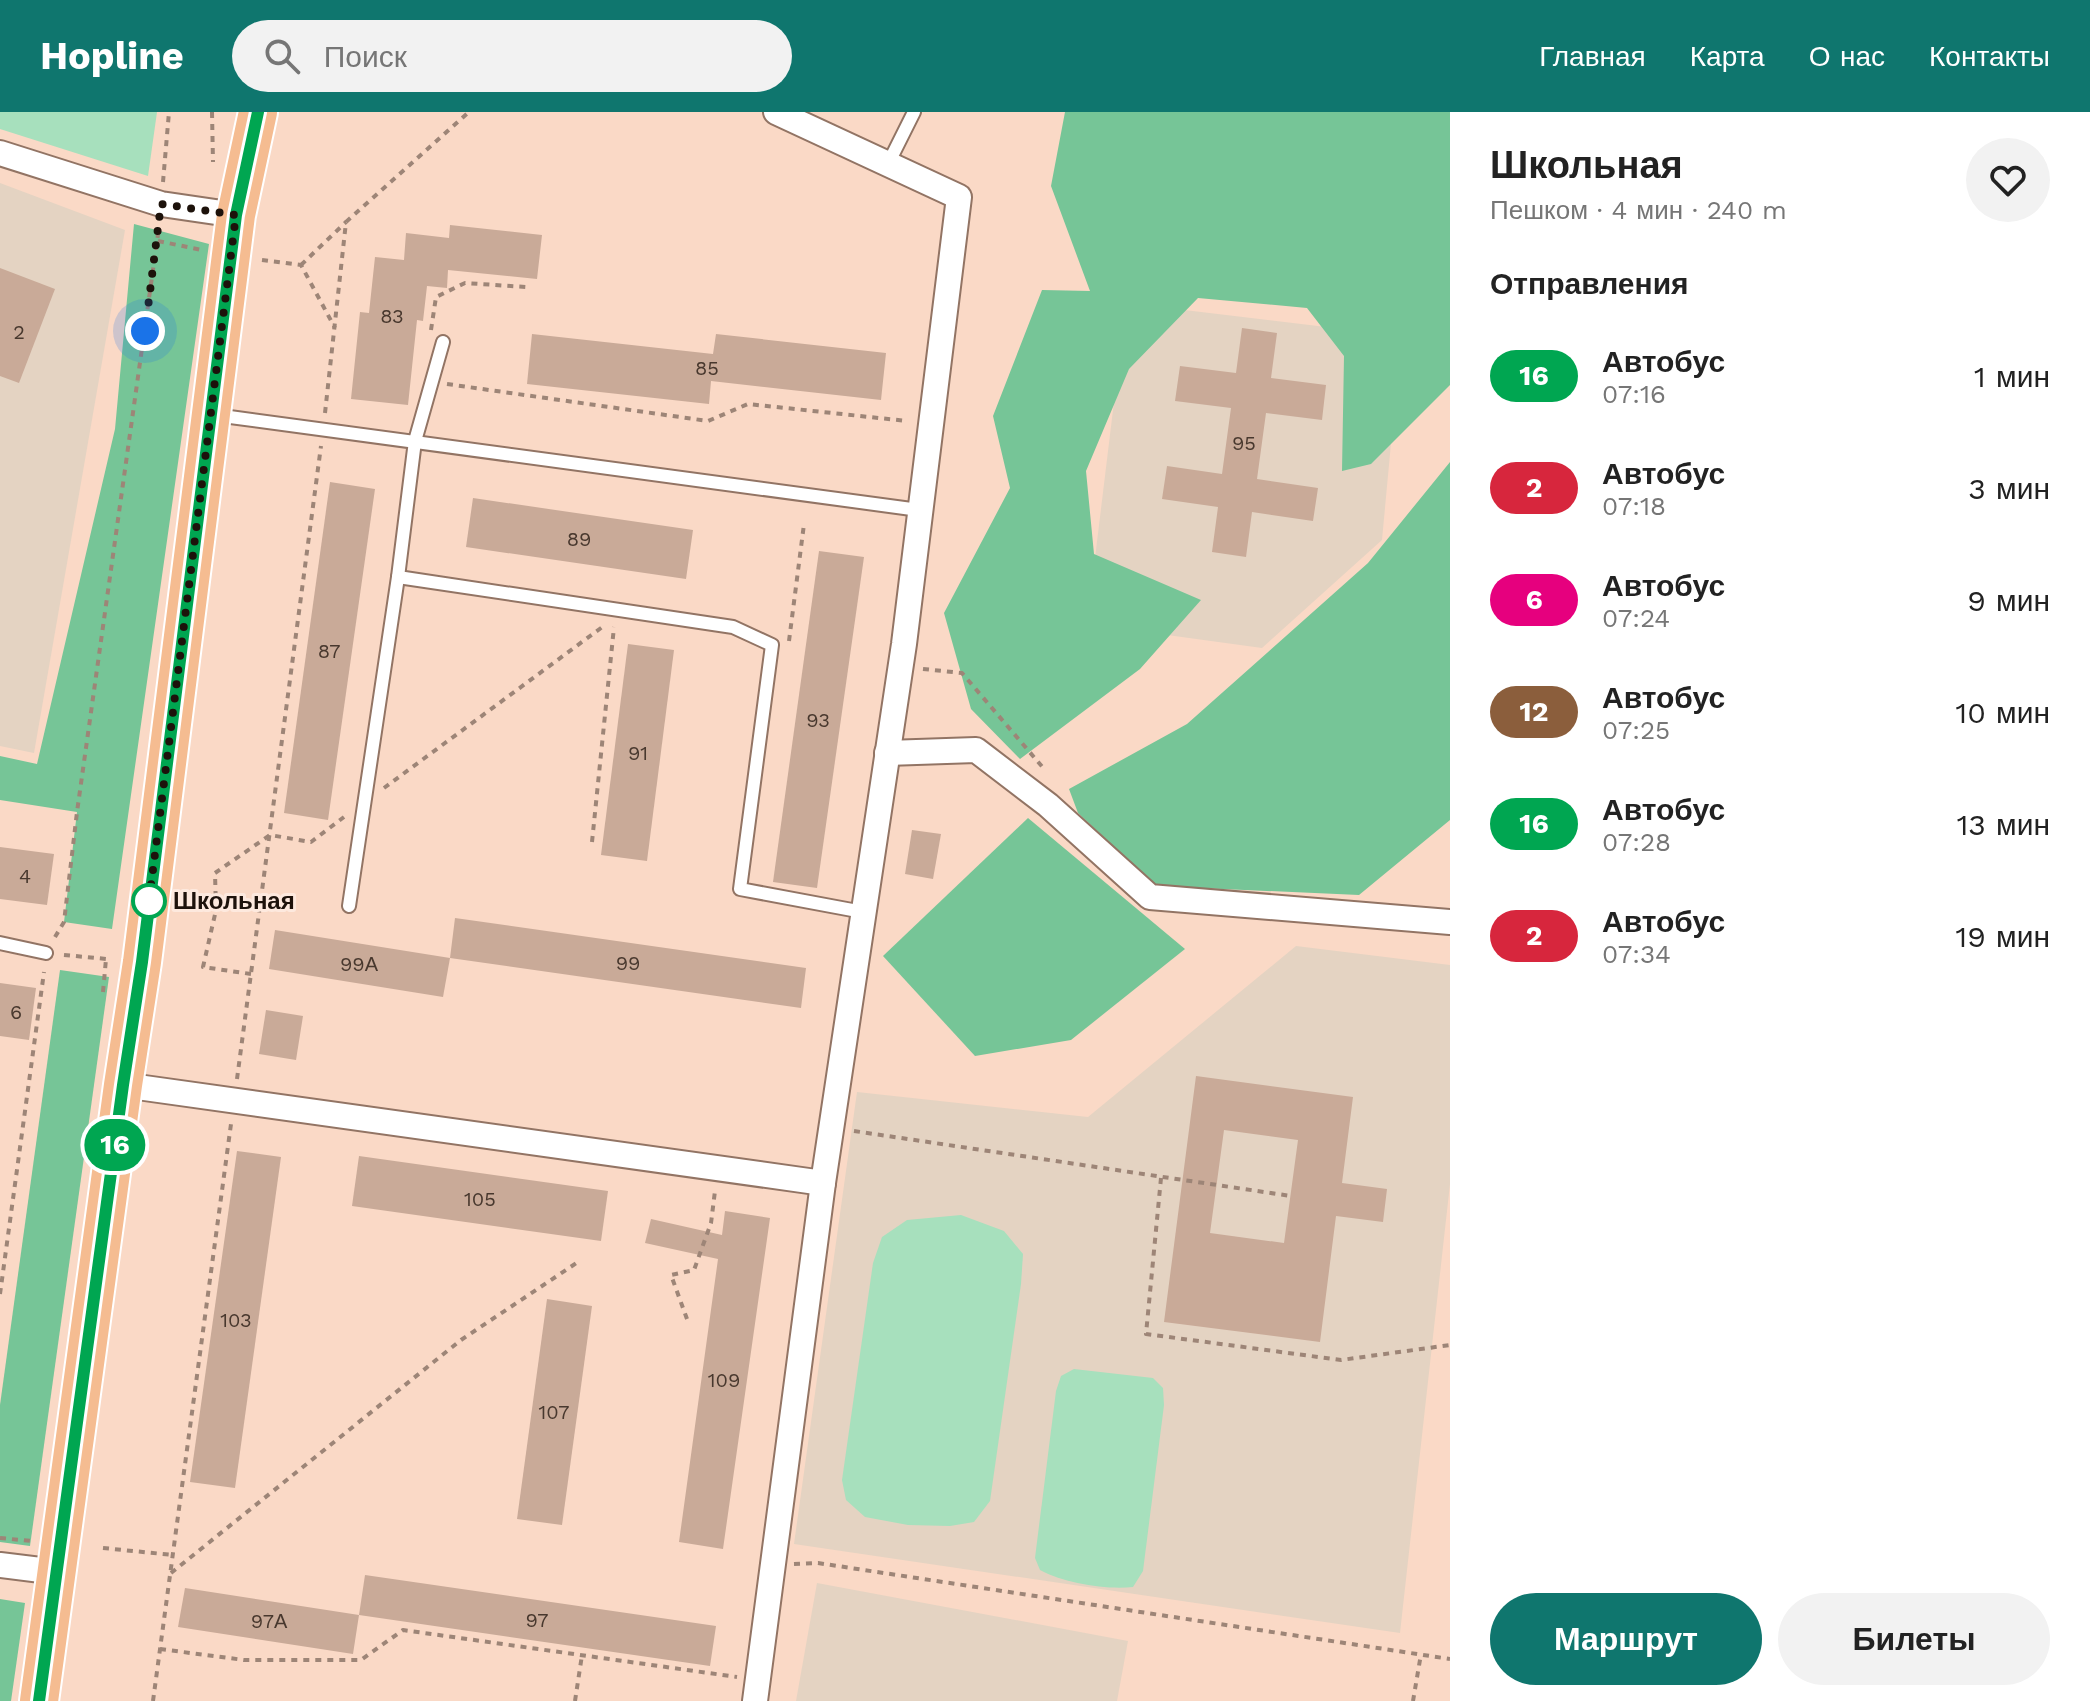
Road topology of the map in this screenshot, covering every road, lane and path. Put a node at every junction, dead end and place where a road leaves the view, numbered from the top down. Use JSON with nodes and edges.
{"nodes":[{"id":1,"x":169,"y":112,"type":"edge"},
{"id":2,"x":258,"y":112,"type":"edge"},
{"id":3,"x":469,"y":112,"type":"edge"},
{"id":4,"x":776,"y":112,"type":"edge"},
{"id":5,"x":914,"y":112,"type":"edge"},
{"id":6,"x":0,"y":153,"type":"edge"},
{"id":7,"x":888,"y":164,"type":"junction"},
{"id":8,"x":161,"y":204,"type":"junction"},
{"id":9,"x":236,"y":215,"type":"junction"},
{"id":10,"x":346,"y":222,"type":"junction"},
{"id":11,"x":158,"y":241,"type":"junction"},
{"id":12,"x":203,"y":250,"type":"dead end"},
{"id":13,"x":276,"y":262,"type":"dead end"},
{"id":14,"x":301,"y":265,"type":"junction"},
{"id":15,"x":526,"y":287,"type":"dead end"},
{"id":16,"x":336,"y":330,"type":"junction"},
{"id":17,"x":429,"y":339,"type":"dead end"},
{"id":18,"x":443,"y":342,"type":"dead end"},
{"id":19,"x":432,"y":382,"type":"junction"},
{"id":20,"x":211,"y":415,"type":"junction"},
{"id":21,"x":913,"y":422,"type":"dead end"},
{"id":22,"x":323,"y":429,"type":"junction"},
{"id":23,"x":415,"y":441,"type":"junction"},
{"id":24,"x":919,"y":510,"type":"junction"},
{"id":25,"x":804,"y":524,"type":"dead end"},
{"id":26,"x":398,"y":577,"type":"junction"},
{"id":27,"x":788,"y":650,"type":"dead end"},
{"id":28,"x":887,"y":753,"type":"junction"},
{"id":29,"x":365,"y":802,"type":"junction"},
{"id":30,"x":270,"y":835,"type":"junction"},
{"id":31,"x":592,"y":842,"type":"dead end"},
{"id":32,"x":349,"y":906,"type":"dead end"},
{"id":33,"x":863,"y":912,"type":"junction"},
{"id":34,"x":1450,"y":922,"type":"edge"},
{"id":35,"x":0,"y":943,"type":"edge"},
{"id":36,"x":46,"y":953,"type":"junction"},
{"id":37,"x":120,"y":960,"type":"dead end"},
{"id":38,"x":251,"y":974,"type":"junction"},
{"id":39,"x":123,"y":1085,"type":"junction"},
{"id":40,"x":234,"y":1100,"type":"junction"},
{"id":41,"x":852,"y":1131,"type":"dead end"},
{"id":42,"x":718,"y":1168,"type":"junction"},
{"id":43,"x":1161,"y":1178,"type":"junction"},
{"id":44,"x":823,"y":1183,"type":"junction"},
{"id":45,"x":1291,"y":1196,"type":"dead end"},
{"id":46,"x":578,"y":1262,"type":"dead end"},
{"id":47,"x":0,"y":1294,"type":"edge"},
{"id":48,"x":687,"y":1319,"type":"dead end"},
{"id":49,"x":1450,"y":1345,"type":"edge"},
{"id":50,"x":0,"y":1538,"type":"edge"},
{"id":51,"x":103,"y":1548,"type":"dead end"},
{"id":52,"x":173,"y":1555,"type":"junction"},
{"id":53,"x":48,"y":1557,"type":"junction"},
{"id":54,"x":0,"y":1565,"type":"edge"},
{"id":55,"x":773,"y":1565,"type":"junction"},
{"id":56,"x":170,"y":1573,"type":"junction"},
{"id":57,"x":160,"y":1649,"type":"junction"},
{"id":58,"x":1421,"y":1654,"type":"junction"},
{"id":59,"x":582,"y":1655,"type":"junction"},
{"id":60,"x":1450,"y":1659,"type":"edge"},
{"id":61,"x":741,"y":1678,"type":"dead end"},
{"id":62,"x":39,"y":1701,"type":"edge"},
{"id":63,"x":153,"y":1701,"type":"edge"},
{"id":64,"x":575,"y":1701,"type":"edge"},
{"id":65,"x":755,"y":1701,"type":"edge"},
{"id":66,"x":1413,"y":1701,"type":"edge"}],
"edges":[{"from":1,"to":8,"type":"path"},
{"from":2,"to":9,"type":"main road"},
{"from":3,"to":10,"type":"path"},
{"from":4,"to":7,"type":"street"},
{"from":5,"to":7,"type":"lane"},
{"from":6,"to":8,"type":"street"},
{"from":7,"to":24,"type":"street"},
{"from":8,"to":9,"type":"street"},
{"from":8,"to":11,"type":"path"},
{"from":9,"to":20,"type":"main road"},
{"from":10,"to":14,"type":"path"},
{"from":10,"to":16,"type":"path"},
{"from":11,"to":12,"type":"path"},
{"from":11,"to":36,"type":"path"},
{"from":13,"to":14,"type":"path"},
{"from":14,"to":16,"type":"path"},
{"from":15,"to":17,"type":"path"},
{"from":16,"to":22,"type":"path"},
{"from":18,"to":19,"type":"lane"},
{"from":19,"to":21,"type":"path"},
{"from":19,"to":23,"type":"lane"},
{"from":20,"to":22,"type":"lane"},
{"from":20,"to":39,"type":"main road"},
{"from":22,"to":23,"type":"lane"},
{"from":22,"to":30,"type":"path"},
{"from":23,"to":24,"type":"lane"},
{"from":23,"to":26,"type":"lane"},
{"from":24,"to":28,"type":"street"},
{"from":25,"to":27,"type":"path"},
{"from":26,"to":29,"type":"lane"},
{"from":26,"to":33,"type":"lane"},
{"from":28,"to":33,"type":"street"},
{"from":28,"to":34,"type":"street"},
{"from":29,"to":30,"type":"path"},
{"from":29,"to":31,"type":"path"},
{"from":29,"to":32,"type":"lane"},
{"from":30,"to":38,"type":"path"},
{"from":30,"to":38,"type":"path"},
{"from":33,"to":44,"type":"street"},
{"from":35,"to":36,"type":"lane"},
{"from":36,"to":37,"type":"path"},
{"from":36,"to":47,"type":"path"},
{"from":38,"to":40,"type":"path"},
{"from":39,"to":40,"type":"street"},
{"from":39,"to":53,"type":"main road"},
{"from":40,"to":42,"type":"street"},
{"from":40,"to":52,"type":"path"},
{"from":41,"to":43,"type":"path"},
{"from":42,"to":44,"type":"street"},
{"from":42,"to":48,"type":"path"},
{"from":43,"to":45,"type":"path"},
{"from":43,"to":49,"type":"path"},
{"from":44,"to":55,"type":"street"},
{"from":46,"to":56,"type":"path"},
{"from":50,"to":53,"type":"path"},
{"from":51,"to":52,"type":"path"},
{"from":52,"to":56,"type":"path"},
{"from":53,"to":54,"type":"street"},
{"from":53,"to":62,"type":"main road"},
{"from":55,"to":58,"type":"path"},
{"from":55,"to":65,"type":"street"},
{"from":56,"to":57,"type":"path"},
{"from":57,"to":59,"type":"path"},
{"from":57,"to":63,"type":"path"},
{"from":58,"to":60,"type":"path"},
{"from":58,"to":66,"type":"path"},
{"from":59,"to":61,"type":"path"},
{"from":59,"to":64,"type":"path"}]}
